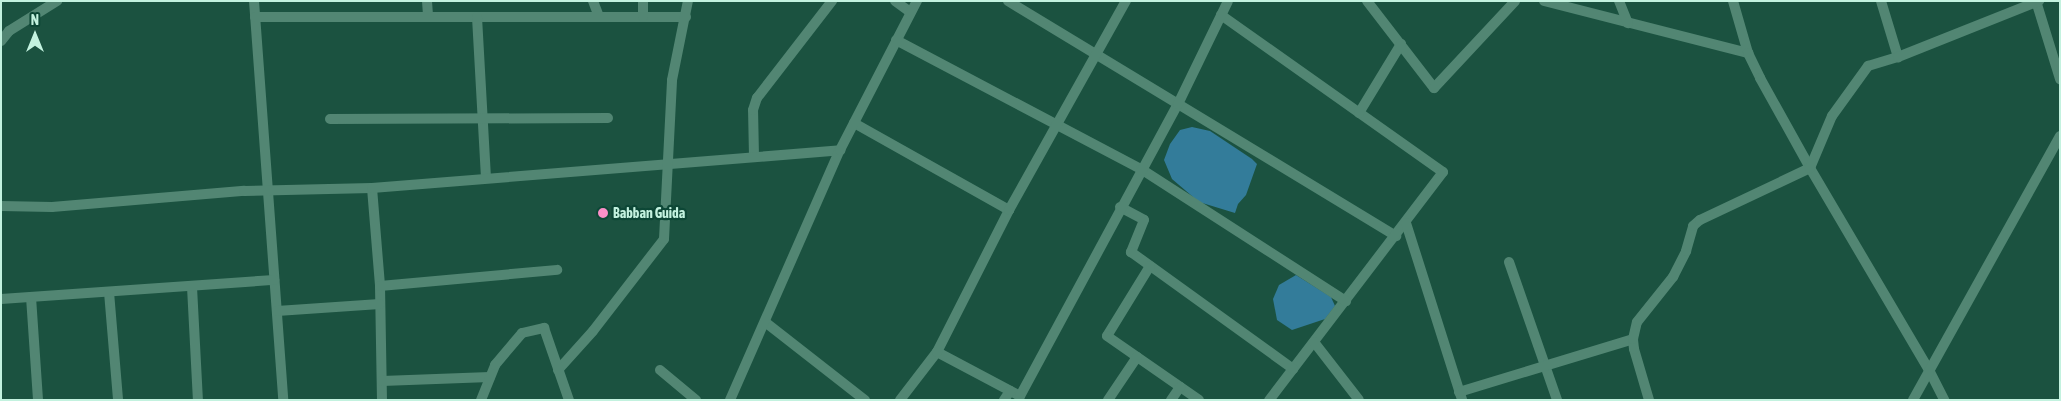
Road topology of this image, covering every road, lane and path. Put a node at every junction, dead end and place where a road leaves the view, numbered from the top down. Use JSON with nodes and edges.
{"nodes":[{"id":1,"x":58,"y":1,"type":"edge"},
{"id":2,"x":254,"y":1,"type":"edge"},
{"id":3,"x":428,"y":1,"type":"edge"},
{"id":4,"x":593,"y":1,"type":"edge"},
{"id":5,"x":643,"y":1,"type":"edge"},
{"id":6,"x":688,"y":1,"type":"edge"},
{"id":7,"x":832,"y":1,"type":"edge"},
{"id":8,"x":895,"y":1,"type":"edge"},
{"id":9,"x":917,"y":1,"type":"edge"},
{"id":10,"x":1008,"y":1,"type":"edge"},
{"id":11,"x":1126,"y":1,"type":"edge"},
{"id":12,"x":1228,"y":1,"type":"edge"},
{"id":13,"x":1367,"y":1,"type":"edge"},
{"id":14,"x":1515,"y":1,"type":"edge"},
{"id":15,"x":1544,"y":1,"type":"edge"},
{"id":16,"x":1619,"y":1,"type":"edge"},
{"id":17,"x":1733,"y":1,"type":"edge"},
{"id":18,"x":1881,"y":1,"type":"edge"},
{"id":19,"x":2037,"y":1,"type":"edge"},
{"id":20,"x":910,"y":12,"type":"junction"},
{"id":21,"x":1221,"y":15,"type":"junction"},
{"id":22,"x":255,"y":17,"type":"junction"},
{"id":23,"x":428,"y":17,"type":"junction"},
{"id":24,"x":477,"y":17,"type":"junction"},
{"id":25,"x":599,"y":17,"type":"junction"},
{"id":26,"x":643,"y":17,"type":"junction"},
{"id":27,"x":686,"y":17,"type":"junction"},
{"id":28,"x":1628,"y":23,"type":"junction"},
{"id":29,"x":896,"y":40,"type":"junction"},
{"id":30,"x":1,"y":41,"type":"edge"},
{"id":31,"x":1401,"y":44,"type":"junction"},
{"id":32,"x":1748,"y":53,"type":"junction"},
{"id":33,"x":1096,"y":54,"type":"junction"},
{"id":34,"x":1898,"y":57,"type":"junction"},
{"id":35,"x":2060,"y":79,"type":"edge"},
{"id":36,"x":1178,"y":104,"type":"junction"},
{"id":37,"x":1360,"y":113,"type":"junction"},
{"id":38,"x":608,"y":118,"type":"dead end"},
{"id":39,"x":330,"y":119,"type":"dead end"},
{"id":40,"x":481,"y":119,"type":"junction"},
{"id":41,"x":854,"y":123,"type":"junction"},
{"id":42,"x":1056,"y":126,"type":"junction"},
{"id":43,"x":2060,"y":136,"type":"edge"},
{"id":44,"x":840,"y":150,"type":"junction"},
{"id":45,"x":754,"y":156,"type":"junction"},
{"id":46,"x":668,"y":162,"type":"junction"},
{"id":47,"x":1810,"y":168,"type":"junction"},
{"id":48,"x":1141,"y":169,"type":"junction"},
{"id":49,"x":486,"y":178,"type":"junction"},
{"id":50,"x":372,"y":188,"type":"junction"},
{"id":51,"x":268,"y":190,"type":"junction"},
{"id":52,"x":1,"y":206,"type":"edge"},
{"id":53,"x":1120,"y":207,"type":"junction"},
{"id":54,"x":1009,"y":210,"type":"junction"},
{"id":55,"x":1406,"y":223,"type":"junction"},
{"id":56,"x":1396,"y":236,"type":"junction"},
{"id":57,"x":1509,"y":262,"type":"dead end"},
{"id":58,"x":1150,"y":266,"type":"junction"},
{"id":59,"x":557,"y":270,"type":"dead end"},
{"id":60,"x":274,"y":280,"type":"junction"},
{"id":61,"x":380,"y":286,"type":"junction"},
{"id":62,"x":192,"y":287,"type":"junction"},
{"id":63,"x":109,"y":292,"type":"junction"},
{"id":64,"x":31,"y":297,"type":"junction"},
{"id":65,"x":1,"y":299,"type":"edge"},
{"id":66,"x":1346,"y":300,"type":"junction"},
{"id":67,"x":380,"y":304,"type":"junction"},
{"id":68,"x":277,"y":311,"type":"junction"},
{"id":69,"x":765,"y":322,"type":"junction"},
{"id":70,"x":1633,"y":339,"type":"junction"},
{"id":71,"x":1314,"y":342,"type":"junction"},
{"id":72,"x":937,"y":352,"type":"junction"},
{"id":73,"x":1137,"y":357,"type":"junction"},
{"id":74,"x":1545,"y":366,"type":"junction"},
{"id":75,"x":1293,"y":369,"type":"junction"},
{"id":76,"x":558,"y":370,"type":"junction"},
{"id":77,"x":660,"y":370,"type":"dead end"},
{"id":78,"x":1929,"y":370,"type":"junction"},
{"id":79,"x":490,"y":377,"type":"junction"},
{"id":80,"x":382,"y":381,"type":"junction"},
{"id":81,"x":1180,"y":386,"type":"junction"},
{"id":82,"x":1007,"y":395,"type":"edge"},
{"id":83,"x":1460,"y":396,"type":"edge"},
{"id":84,"x":38,"y":400,"type":"edge"},
{"id":85,"x":118,"y":400,"type":"edge"},
{"id":86,"x":198,"y":400,"type":"edge"},
{"id":87,"x":283,"y":400,"type":"edge"},
{"id":88,"x":382,"y":400,"type":"edge"},
{"id":89,"x":481,"y":400,"type":"edge"},
{"id":90,"x":569,"y":400,"type":"edge"},
{"id":91,"x":696,"y":400,"type":"edge"},
{"id":92,"x":730,"y":400,"type":"edge"},
{"id":93,"x":866,"y":400,"type":"edge"},
{"id":94,"x":900,"y":400,"type":"edge"},
{"id":95,"x":1108,"y":400,"type":"edge"},
{"id":96,"x":1171,"y":400,"type":"edge"},
{"id":97,"x":1199,"y":400,"type":"edge"},
{"id":98,"x":1269,"y":400,"type":"edge"},
{"id":99,"x":1359,"y":400,"type":"edge"},
{"id":100,"x":1557,"y":400,"type":"edge"},
{"id":101,"x":1650,"y":400,"type":"edge"},
{"id":102,"x":1913,"y":400,"type":"edge"},
{"id":103,"x":1944,"y":400,"type":"edge"}],
"edges":[{"from":1,"to":30,"type":"street"},
{"from":2,"to":22,"type":"street"},
{"from":3,"to":23,"type":"street"},
{"from":4,"to":25,"type":"street"},
{"from":5,"to":26,"type":"street"},
{"from":6,"to":27,"type":"street"},
{"from":7,"to":45,"type":"street"},
{"from":8,"to":20,"type":"street"},
{"from":9,"to":20,"type":"street"},
{"from":10,"to":33,"type":"street"},
{"from":11,"to":33,"type":"street"},
{"from":12,"to":21,"type":"street"},
{"from":13,"to":31,"type":"street"},
{"from":14,"to":31,"type":"street"},
{"from":15,"to":28,"type":"street"},
{"from":16,"to":28,"type":"street"},
{"from":17,"to":32,"type":"street"},
{"from":18,"to":34,"type":"street"},
{"from":19,"to":34,"type":"street"},
{"from":19,"to":35,"type":"street"},
{"from":20,"to":29,"type":"street"},
{"from":21,"to":36,"type":"street"},
{"from":21,"to":37,"type":"street"},
{"from":22,"to":23,"type":"street"},
{"from":22,"to":51,"type":"street"},
{"from":23,"to":24,"type":"street"},
{"from":24,"to":25,"type":"street"},
{"from":24,"to":40,"type":"street"},
{"from":25,"to":26,"type":"street"},
{"from":26,"to":27,"type":"street"},
{"from":27,"to":46,"type":"street"},
{"from":28,"to":32,"type":"street"},
{"from":29,"to":41,"type":"street"},
{"from":29,"to":42,"type":"street"},
{"from":31,"to":37,"type":"street"},
{"from":32,"to":47,"type":"street"},
{"from":33,"to":36,"type":"street"},
{"from":33,"to":42,"type":"street"},
{"from":34,"to":47,"type":"street"},
{"from":36,"to":48,"type":"street"},
{"from":36,"to":56,"type":"street"},
{"from":37,"to":55,"type":"street"},
{"from":38,"to":40,"type":"street"},
{"from":39,"to":40,"type":"street"},
{"from":40,"to":49,"type":"street"},
{"from":41,"to":44,"type":"street"},
{"from":41,"to":54,"type":"street"},
{"from":42,"to":48,"type":"street"},
{"from":42,"to":54,"type":"street"},
{"from":43,"to":78,"type":"street"},
{"from":44,"to":45,"type":"street"},
{"from":44,"to":69,"type":"street"},
{"from":45,"to":46,"type":"street"},
{"from":46,"to":49,"type":"street"},
{"from":46,"to":76,"type":"street"},
{"from":47,"to":70,"type":"street"},
{"from":47,"to":78,"type":"street"},
{"from":48,"to":53,"type":"street"},
{"from":48,"to":66,"type":"street"},
{"from":49,"to":50,"type":"street"},
{"from":50,"to":51,"type":"street"},
{"from":50,"to":61,"type":"street"},
{"from":51,"to":52,"type":"street"},
{"from":51,"to":60,"type":"street"},
{"from":53,"to":58,"type":"street"},
{"from":53,"to":82,"type":"street"},
{"from":54,"to":72,"type":"street"},
{"from":55,"to":56,"type":"street"},
{"from":55,"to":83,"type":"street"},
{"from":56,"to":66,"type":"street"},
{"from":57,"to":74,"type":"street"},
{"from":58,"to":73,"type":"street"},
{"from":58,"to":75,"type":"street"},
{"from":59,"to":61,"type":"street"},
{"from":60,"to":62,"type":"street"},
{"from":60,"to":68,"type":"street"},
{"from":61,"to":67,"type":"street"},
{"from":62,"to":63,"type":"street"},
{"from":62,"to":86,"type":"street"},
{"from":63,"to":64,"type":"street"},
{"from":63,"to":85,"type":"street"},
{"from":64,"to":65,"type":"street"},
{"from":64,"to":84,"type":"street"},
{"from":66,"to":71,"type":"street"},
{"from":67,"to":68,"type":"street"},
{"from":67,"to":80,"type":"street"},
{"from":68,"to":87,"type":"street"},
{"from":69,"to":92,"type":"street"},
{"from":69,"to":93,"type":"street"},
{"from":70,"to":74,"type":"street"},
{"from":70,"to":101,"type":"street"},
{"from":71,"to":75,"type":"street"},
{"from":71,"to":99,"type":"street"},
{"from":72,"to":82,"type":"street"},
{"from":72,"to":94,"type":"street"},
{"from":73,"to":81,"type":"street"},
{"from":73,"to":95,"type":"street"},
{"from":74,"to":83,"type":"street"},
{"from":74,"to":100,"type":"street"},
{"from":75,"to":98,"type":"street"},
{"from":76,"to":79,"type":"street"},
{"from":76,"to":90,"type":"street"},
{"from":77,"to":91,"type":"street"},
{"from":78,"to":102,"type":"street"},
{"from":78,"to":103,"type":"street"},
{"from":79,"to":80,"type":"street"},
{"from":79,"to":89,"type":"street"},
{"from":80,"to":88,"type":"street"},
{"from":81,"to":96,"type":"street"},
{"from":81,"to":97,"type":"street"}]}
